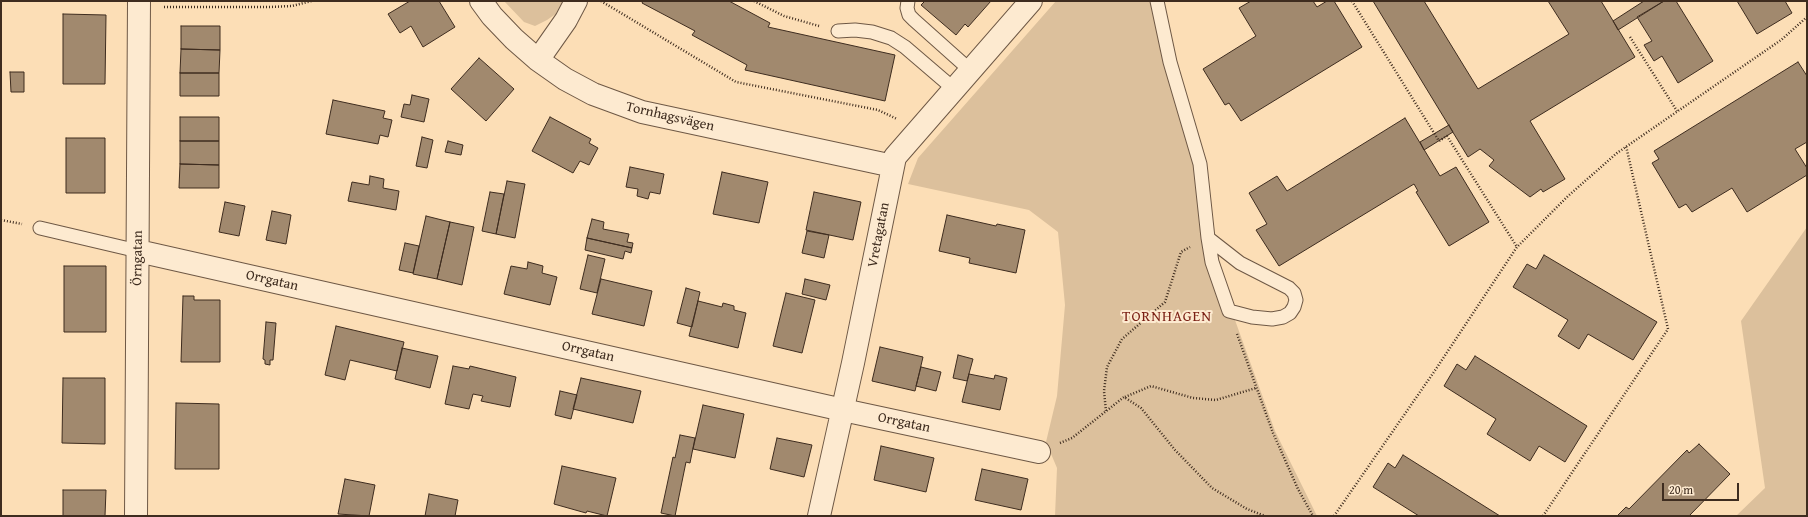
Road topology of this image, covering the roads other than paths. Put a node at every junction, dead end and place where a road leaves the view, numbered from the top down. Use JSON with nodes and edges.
{"nodes":[{"id":1,"x":481,"y":1,"type":"edge"},
{"id":2,"x":576,"y":1,"type":"edge"},
{"id":3,"x":908,"y":1,"type":"edge"},
{"id":4,"x":1031,"y":1,"type":"edge"},
{"id":5,"x":1157,"y":1,"type":"edge"},
{"id":6,"x":139,"y":4,"type":"edge"},
{"id":7,"x":838,"y":31,"type":"dead end"},
{"id":8,"x":538,"y":60,"type":"junction"},
{"id":9,"x":970,"y":70,"type":"junction"},
{"id":10,"x":954,"y":89,"type":"junction"},
{"id":11,"x":893,"y":166,"type":"junction"},
{"id":12,"x":40,"y":228,"type":"dead end"},
{"id":13,"x":1208,"y":238,"type":"junction"},
{"id":14,"x":138,"y":251,"type":"junction"},
{"id":15,"x":843,"y":410,"type":"junction"},
{"id":16,"x":1039,"y":452,"type":"road end"},
{"id":17,"x":136,"y":516,"type":"edge"},
{"id":18,"x":819,"y":516,"type":"edge"}],
"edges":[{"from":1,"to":8,"type":"street","name":"Tornhagsvägen"},
{"from":2,"to":8,"type":"street"},
{"from":3,"to":9,"type":"lane"},
{"from":4,"to":9,"type":"street","name":"Vretagatan"},
{"from":5,"to":13,"type":"lane"},
{"from":6,"to":14,"type":"street","name":"Örngatan"},
{"from":7,"to":10,"type":"lane"},
{"from":8,"to":11,"type":"street","name":"Tornhagsvägen"},
{"from":9,"to":10,"type":"street","name":"Vretagatan"},
{"from":10,"to":11,"type":"street","name":"Vretagatan"},
{"from":11,"to":15,"type":"street","name":"Vretagatan"},
{"from":12,"to":14,"type":"lane"},
{"from":13,"to":13,"type":"lane"},
{"from":14,"to":15,"type":"street","name":"Orrgatan"},
{"from":14,"to":17,"type":"street","name":"Örngatan"},
{"from":15,"to":16,"type":"street","name":"Orrgatan"},
{"from":15,"to":18,"type":"street","name":"Vretagatan"}]}
